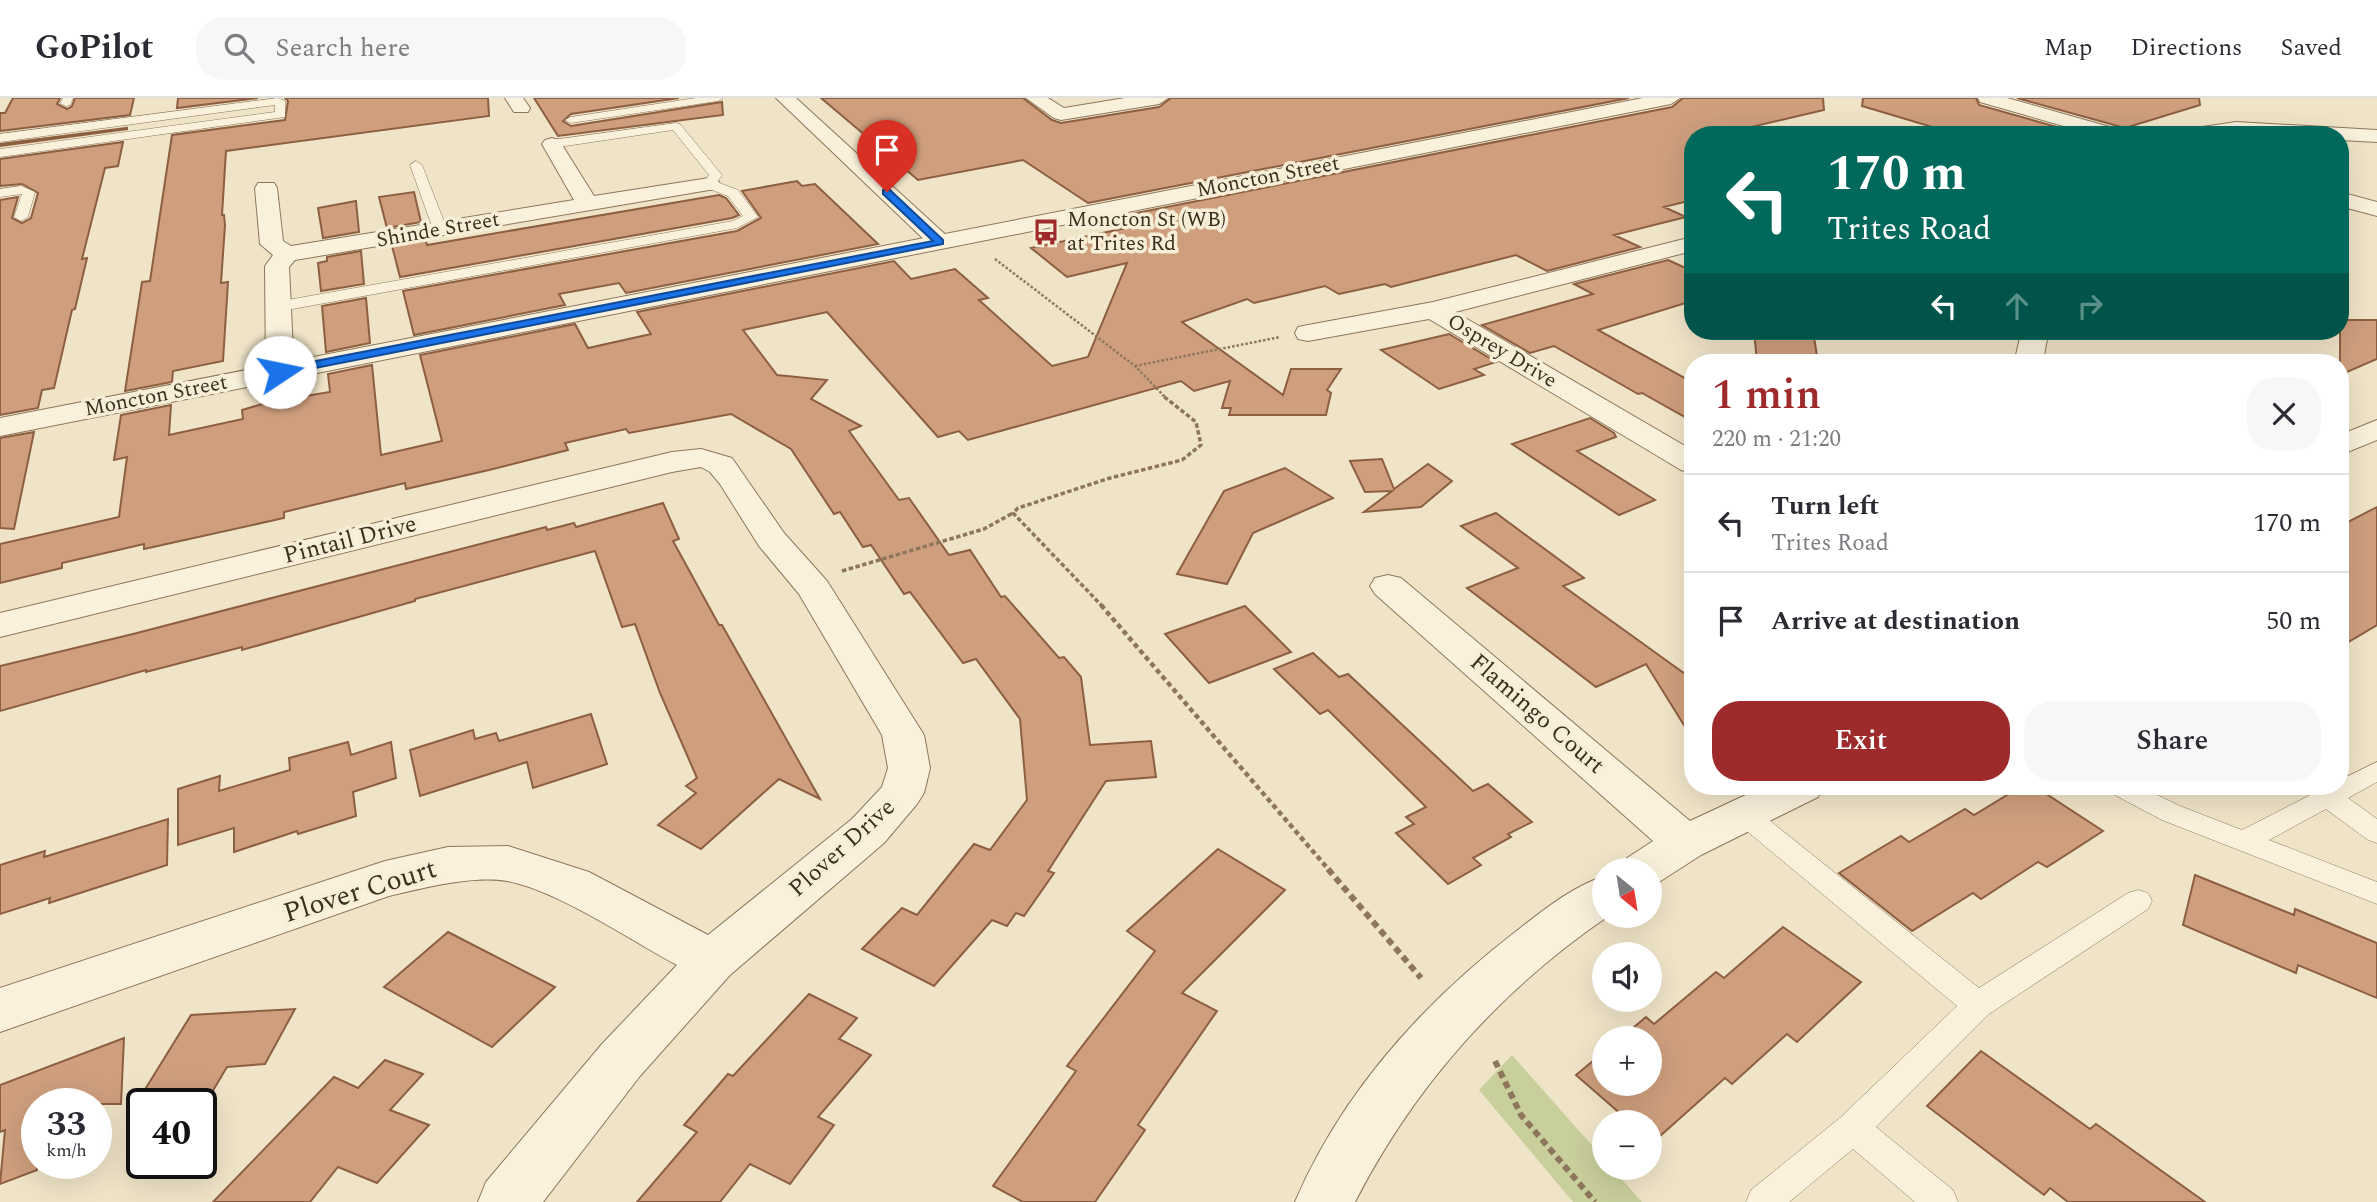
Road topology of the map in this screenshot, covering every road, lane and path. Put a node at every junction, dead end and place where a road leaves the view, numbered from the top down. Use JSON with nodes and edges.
{"nodes":[{"id":1,"x":718,"y":98,"type":"edge"},
{"id":2,"x":785,"y":98,"type":"edge"},
{"id":3,"x":1035,"y":98,"type":"edge"},
{"id":4,"x":1159,"y":98,"type":"edge"},
{"id":5,"x":1671,"y":98,"type":"edge"},
{"id":6,"x":1987,"y":98,"type":"edge"},
{"id":7,"x":571,"y":120,"type":"dead end"},
{"id":8,"x":2085,"y":126,"type":"edge"},
{"id":9,"x":2349,"y":134,"type":"edge"},
{"id":10,"x":2377,"y":136,"type":"edge"},
{"id":11,"x":0,"y":138,"type":"edge"},
{"id":12,"x":552,"y":144,"type":"joint"},
{"id":13,"x":0,"y":153,"type":"edge"},
{"id":14,"x":416,"y":165,"type":"dead end"},
{"id":15,"x":709,"y":184,"type":"junction"},
{"id":16,"x":266,"y":188,"type":"dead end"},
{"id":17,"x":0,"y":193,"type":"edge"},
{"id":18,"x":2349,"y":201,"type":"edge"},
{"id":19,"x":588,"y":204,"type":"junction"},
{"id":20,"x":2377,"y":209,"type":"edge"},
{"id":21,"x":21,"y":217,"type":"dead end"},
{"id":22,"x":440,"y":229,"type":"junction"},
{"id":23,"x":940,"y":242,"type":"junction"},
{"id":24,"x":1684,"y":246,"type":"edge"},
{"id":25,"x":987,"y":253,"type":"dead end"},
{"id":26,"x":287,"y":254,"type":"junction"},
{"id":27,"x":276,"y":307,"type":"junction"},
{"id":28,"x":1433,"y":310,"type":"junction"},
{"id":29,"x":1308,"y":332,"type":"joint"},
{"id":30,"x":1135,"y":366,"type":"junction"},
{"id":31,"x":280,"y":372,"type":"junction"},
{"id":32,"x":0,"y":427,"type":"edge"},
{"id":33,"x":2377,"y":429,"type":"edge"},
{"id":34,"x":2349,"y":442,"type":"edge"},
{"id":35,"x":701,"y":458,"type":"joint"},
{"id":36,"x":1684,"y":458,"type":"edge"},
{"id":37,"x":1013,"y":513,"type":"junction"},
{"id":38,"x":835,"y":573,"type":"dead end"},
{"id":39,"x":1388,"y":586,"type":"dead end"},
{"id":40,"x":0,"y":625,"type":"edge"},
{"id":41,"x":2377,"y":771,"type":"edge"},
{"id":42,"x":2349,"y":786,"type":"edge"},
{"id":43,"x":1785,"y":795,"type":"edge"},
{"id":44,"x":2136,"y":795,"type":"edge"},
{"id":45,"x":2332,"y":795,"type":"edge"},
{"id":46,"x":2328,"y":797,"type":"junction"},
{"id":47,"x":1745,"y":815,"type":"junction"},
{"id":48,"x":2377,"y":833,"type":"edge"},
{"id":49,"x":2246,"y":840,"type":"junction"},
{"id":50,"x":1685,"y":843,"type":"junction"},
{"id":51,"x":1662,"y":858,"type":"edge"},
{"id":52,"x":2377,"y":892,"type":"edge"},
{"id":53,"x":2138,"y":901,"type":"dead end"},
{"id":54,"x":1592,"y":902,"type":"edge"},
{"id":55,"x":712,"y":961,"type":"junction"},
{"id":56,"x":1421,"y":978,"type":"dead end"},
{"id":57,"x":1978,"y":1005,"type":"junction"},
{"id":58,"x":0,"y":1010,"type":"edge"},
{"id":59,"x":1495,"y":1060,"type":"dead end"},
{"id":60,"x":1853,"y":1128,"type":"junction"},
{"id":61,"x":507,"y":1202,"type":"edge"},
{"id":62,"x":1324,"y":1202,"type":"edge"},
{"id":63,"x":1595,"y":1202,"type":"edge"},
{"id":64,"x":1763,"y":1202,"type":"edge"},
{"id":65,"x":1941,"y":1202,"type":"edge"}],
"edges":[{"from":1,"to":7,"type":"lane"},
{"from":2,"to":23,"type":"street"},
{"from":3,"to":4,"type":"street"},
{"from":5,"to":23,"type":"street","name":"Moncton Street"},
{"from":6,"to":8,"type":"street"},
{"from":9,"to":10,"type":"street"},
{"from":11,"to":13,"type":"lane"},
{"from":12,"to":15,"type":"lane"},
{"from":12,"to":19,"type":"street"},
{"from":14,"to":22,"type":"lane"},
{"from":15,"to":19,"type":"street","name":"Shinde Street"},
{"from":15,"to":27,"type":"lane"},
{"from":16,"to":26,"type":"street"},
{"from":17,"to":21,"type":"lane"},
{"from":18,"to":20,"type":"street"},
{"from":19,"to":22,"type":"street","name":"Shinde Street"},
{"from":22,"to":26,"type":"street","name":"Shinde Street"},
{"from":23,"to":31,"type":"street","name":"Moncton Street"},
{"from":24,"to":28,"type":"street","name":"Osprey Drive"},
{"from":25,"to":30,"type":"path"},
{"from":26,"to":27,"type":"street"},
{"from":27,"to":31,"type":"street"},
{"from":28,"to":29,"type":"street"},
{"from":28,"to":36,"type":"street","name":"Osprey Drive"},
{"from":29,"to":30,"type":"path"},
{"from":30,"to":37,"type":"path"},
{"from":31,"to":32,"type":"street","name":"Moncton Street"},
{"from":33,"to":34,"type":"street"},
{"from":35,"to":40,"type":"street","name":"Pintail Drive"},
{"from":35,"to":55,"type":"street","name":"Plover Drive"},
{"from":37,"to":38,"type":"path"},
{"from":37,"to":56,"type":"path"},
{"from":39,"to":50,"type":"street","name":"Flamingo Court"},
{"from":41,"to":42,"type":"lane"},
{"from":43,"to":47,"type":"street"},
{"from":44,"to":49,"type":"lane"},
{"from":45,"to":46,"type":"lane"},
{"from":46,"to":48,"type":"lane"},
{"from":46,"to":49,"type":"lane"},
{"from":47,"to":50,"type":"street"},
{"from":47,"to":57,"type":"lane"},
{"from":49,"to":52,"type":"lane"},
{"from":50,"to":51,"type":"street"},
{"from":53,"to":57,"type":"lane"},
{"from":54,"to":62,"type":"street"},
{"from":55,"to":58,"type":"street","name":"Plover Court"},
{"from":55,"to":61,"type":"street","name":"Plover Drive"},
{"from":57,"to":60,"type":"lane"},
{"from":59,"to":63,"type":"path"},
{"from":60,"to":64,"type":"lane"},
{"from":60,"to":65,"type":"lane"}]}
